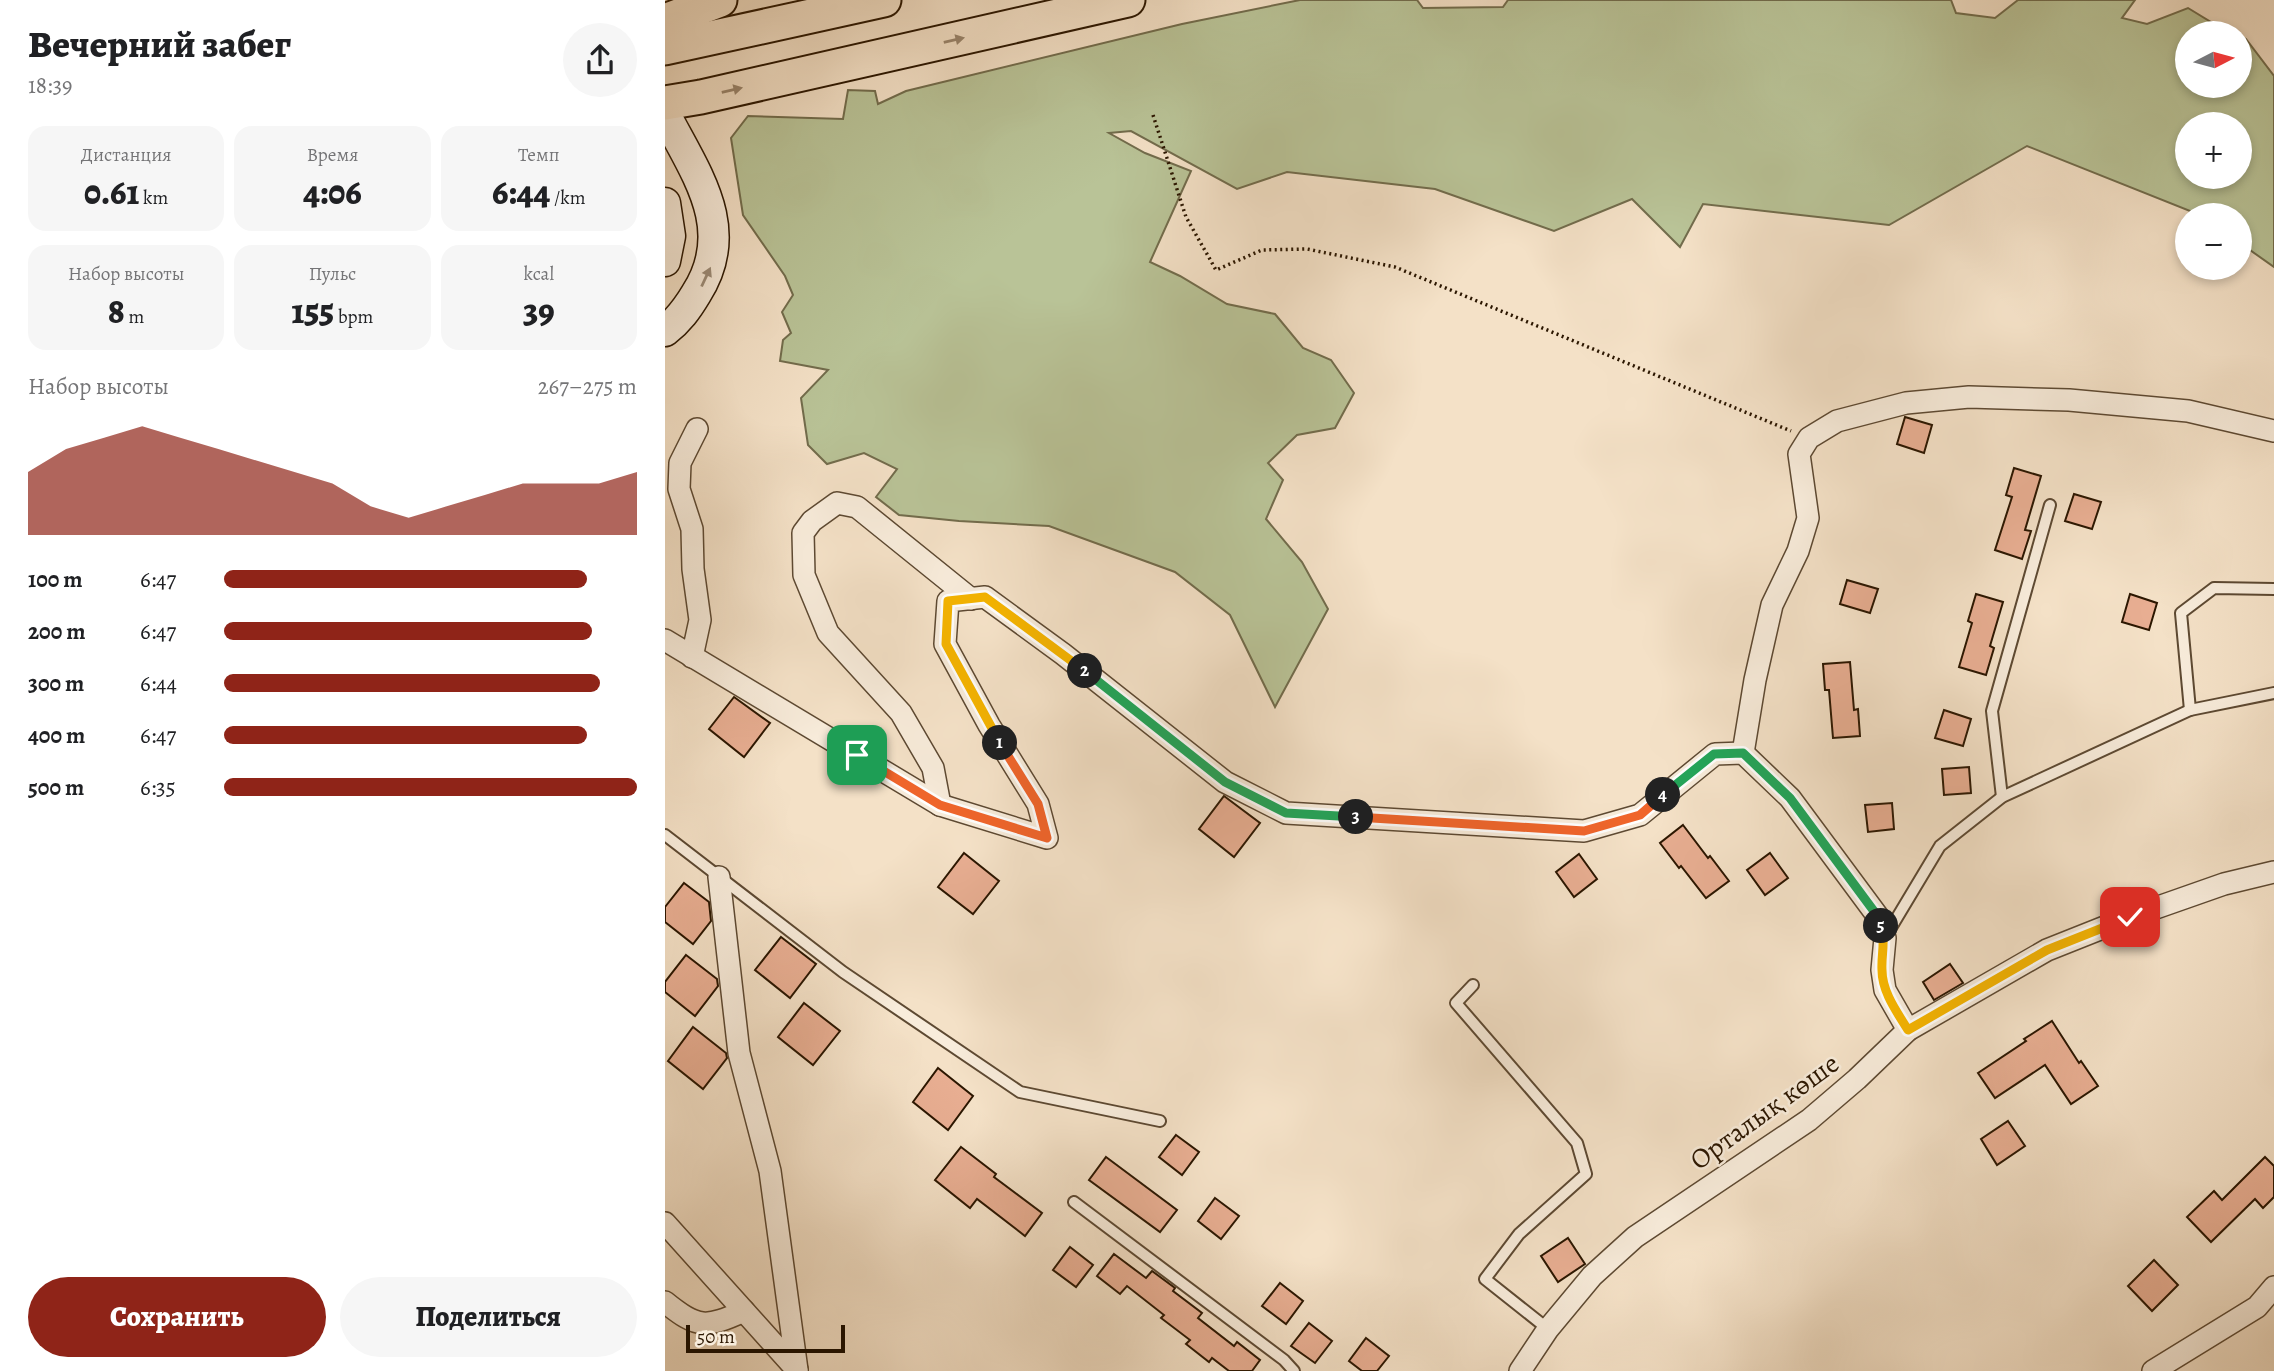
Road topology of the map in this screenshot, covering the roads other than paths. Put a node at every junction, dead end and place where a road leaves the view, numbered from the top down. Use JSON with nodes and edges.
{"nodes":[{"id":1,"x":720,"y":0,"type":"edge"},
{"id":2,"x":884,"y":0,"type":"edge"},
{"id":3,"x":1128,"y":0,"type":"edge"},
{"id":4,"x":665,"y":21,"type":"edge"},
{"id":5,"x":665,"y":48,"type":"edge"},
{"id":6,"x":665,"y":103,"type":"edge"},
{"id":7,"x":665,"y":114,"type":"edge"},
{"id":8,"x":665,"y":203,"type":"edge"},
{"id":9,"x":665,"y":261,"type":"edge"},
{"id":10,"x":665,"y":331,"type":"edge"},
{"id":11,"x":697,"y":429,"type":"dead end"},
{"id":12,"x":2274,"y":430,"type":"edge"},
{"id":13,"x":2050,"y":505,"type":"dead end"},
{"id":14,"x":2274,"y":589,"type":"edge"},
{"id":15,"x":971,"y":599,"type":"junction"},
{"id":16,"x":665,"y":640,"type":"edge"},
{"id":17,"x":692,"y":657,"type":"junction"},
{"id":18,"x":2274,"y":692,"type":"edge"},
{"id":19,"x":2190,"y":710,"type":"junction"},
{"id":20,"x":1743,"y":753,"type":"junction"},
{"id":21,"x":2002,"y":797,"type":"junction"},
{"id":22,"x":940,"y":805,"type":"junction"},
{"id":23,"x":665,"y":835,"type":"edge"},
{"id":24,"x":2274,"y":872,"type":"edge"},
{"id":25,"x":719,"y":877,"type":"junction"},
{"id":26,"x":1885,"y":938,"type":"junction"},
{"id":27,"x":1473,"y":985,"type":"dead end"},
{"id":28,"x":1908,"y":1030,"type":"junction"},
{"id":29,"x":1160,"y":1121,"type":"dead end"},
{"id":30,"x":1074,"y":1202,"type":"dead end"},
{"id":31,"x":665,"y":1223,"type":"edge"},
{"id":32,"x":2274,"y":1287,"type":"edge"},
{"id":33,"x":665,"y":1302,"type":"edge"},
{"id":34,"x":744,"y":1311,"type":"junction"},
{"id":35,"x":1548,"y":1329,"type":"junction"},
{"id":36,"x":798,"y":1370,"type":"edge"},
{"id":37,"x":1294,"y":1371,"type":"edge"},
{"id":38,"x":1520,"y":1371,"type":"edge"},
{"id":39,"x":2153,"y":1371,"type":"edge"}],
"edges":[{"from":1,"to":4,"type":"main road"},
{"from":2,"to":5,"type":"main road"},
{"from":6,"to":3,"type":"main road","one_way":true},
{"from":10,"to":7,"type":"main road","one_way":true},
{"from":8,"to":9,"type":"main road"},
{"from":11,"to":17,"type":"street"},
{"from":12,"to":20,"type":"street"},
{"from":13,"to":21,"type":"lane"},
{"from":14,"to":19,"type":"lane"},
{"from":15,"to":20,"type":"street"},
{"from":15,"to":22,"type":"street"},
{"from":15,"to":22,"type":"street"},
{"from":16,"to":17,"type":"street"},
{"from":17,"to":22,"type":"street"},
{"from":18,"to":19,"type":"lane"},
{"from":19,"to":21,"type":"lane"},
{"from":20,"to":26,"type":"street"},
{"from":21,"to":26,"type":"lane"},
{"from":23,"to":25,"type":"lane"},
{"from":24,"to":28,"type":"street","name":"Орталық көше"},
{"from":25,"to":29,"type":"lane"},
{"from":25,"to":36,"type":"street"},
{"from":26,"to":28,"type":"street"},
{"from":27,"to":35,"type":"lane"},
{"from":28,"to":35,"type":"street","name":"Орталық көше"},
{"from":30,"to":37,"type":"lane"},
{"from":31,"to":34,"type":"street"},
{"from":32,"to":39,"type":"street"},
{"from":33,"to":34,"type":"street"},
{"from":34,"to":36,"type":"street"},
{"from":35,"to":38,"type":"street","name":"Орталық көше"}]}
